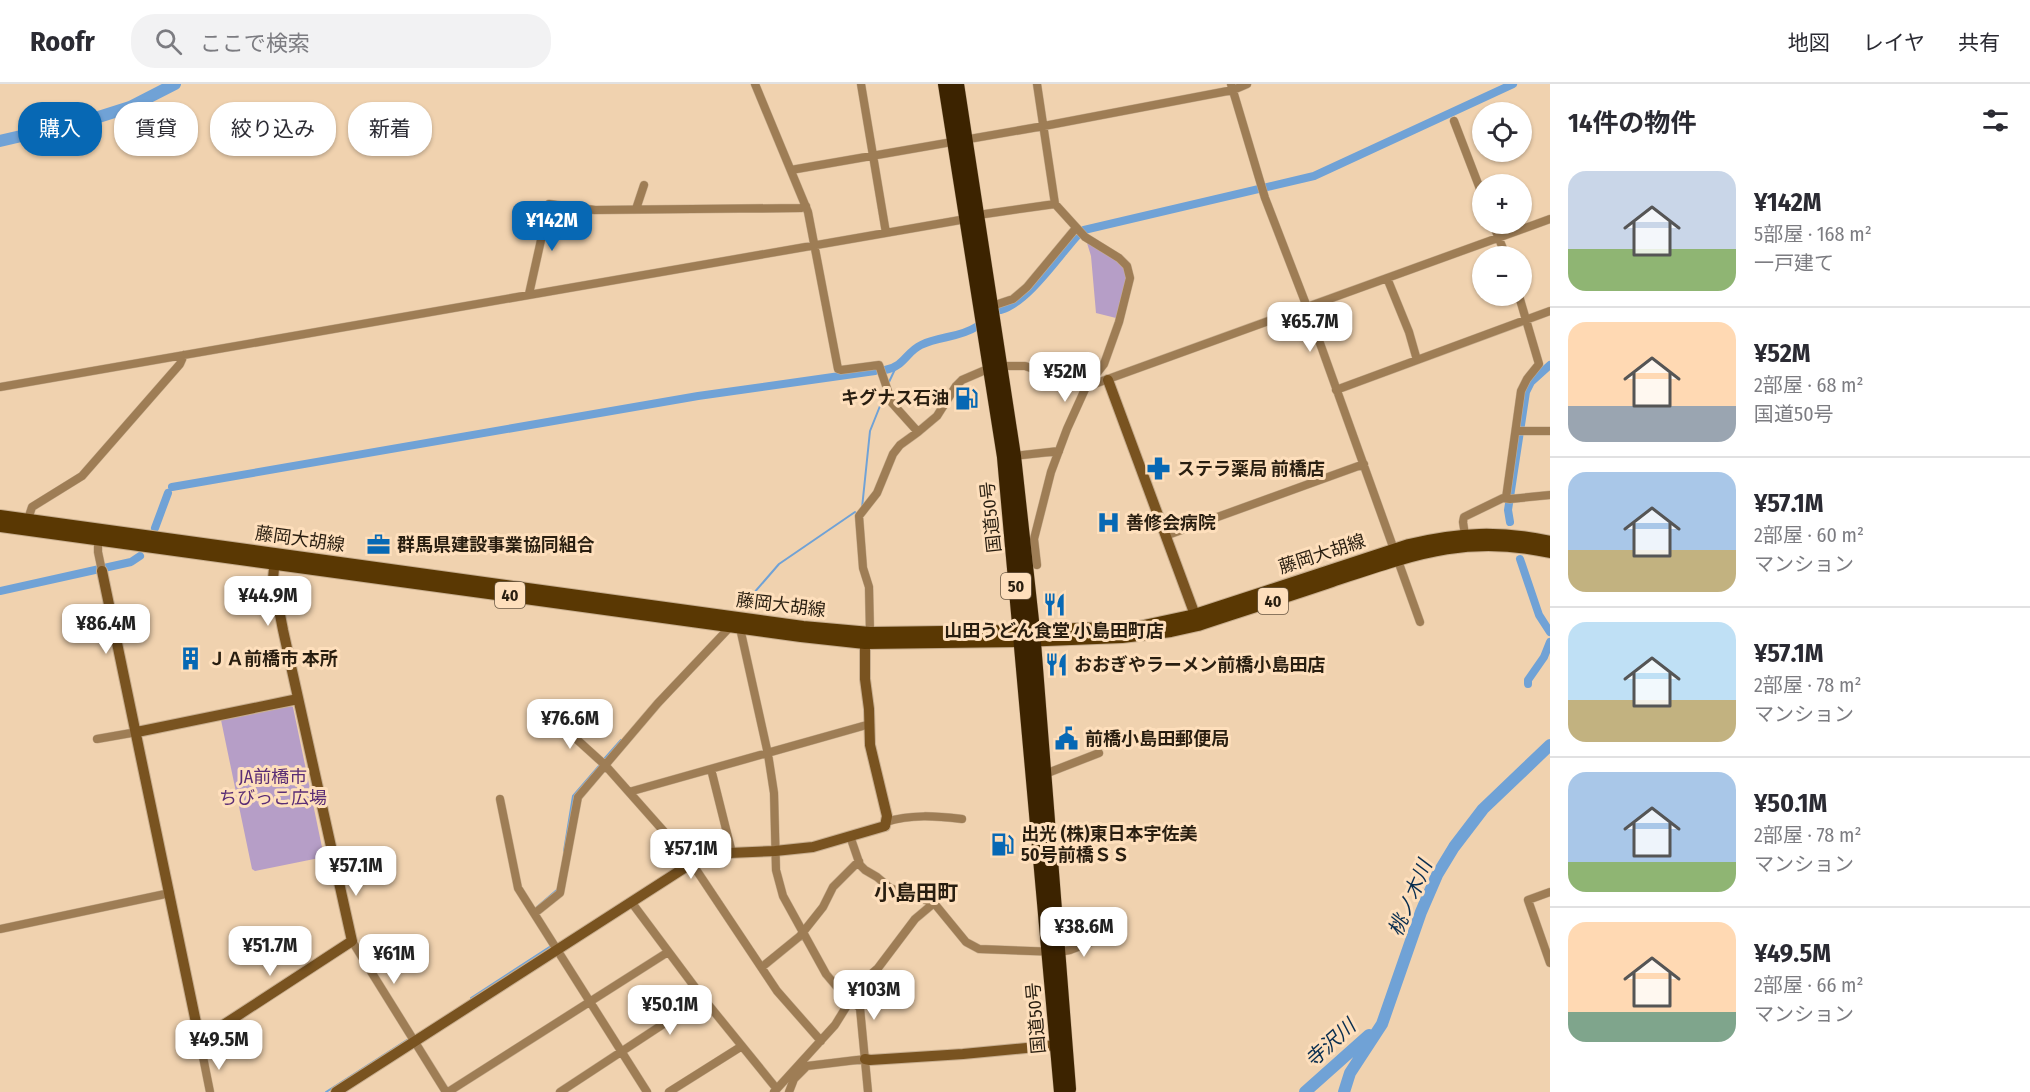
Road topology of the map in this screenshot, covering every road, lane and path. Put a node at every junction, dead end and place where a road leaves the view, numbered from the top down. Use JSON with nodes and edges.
{"nodes":[{"id":1,"x":755,"y":84,"type":"edge"},
{"id":2,"x":861,"y":84,"type":"edge"},
{"id":3,"x":945,"y":84,"type":"edge"},
{"id":4,"x":957,"y":84,"type":"edge"},
{"id":5,"x":1037,"y":84,"type":"edge"},
{"id":6,"x":1247,"y":84,"type":"edge"},
{"id":7,"x":1232,"y":87,"type":"edge"},
{"id":8,"x":1455,"y":122,"type":"dead end"},
{"id":9,"x":1044,"y":126,"type":"junction"},
{"id":10,"x":960,"y":141,"type":"junction"},
{"id":11,"x":873,"y":156,"type":"junction"},
{"id":12,"x":791,"y":170,"type":"junction"},
{"id":13,"x":1474,"y":174,"type":"edge"},
{"id":14,"x":644,"y":185,"type":"dead end"},
{"id":15,"x":1055,"y":204,"type":"junction"},
{"id":16,"x":806,"y":206,"type":"junction"},
{"id":17,"x":636,"y":209,"type":"junction"},
{"id":18,"x":972,"y":217,"type":"junction"},
{"id":19,"x":1550,"y":219,"type":"edge"},
{"id":20,"x":1076,"y":228,"type":"junction"},
{"id":21,"x":886,"y":233,"type":"junction"},
{"id":22,"x":1497,"y":234,"type":"edge"},
{"id":23,"x":1499,"y":238,"type":"junction"},
{"id":24,"x":816,"y":244,"type":"junction"},
{"id":25,"x":1502,"y":246,"type":"edge"},
{"id":26,"x":1387,"y":278,"type":"junction"},
{"id":27,"x":529,"y":294,"type":"junction"},
{"id":28,"x":992,"y":306,"type":"junction"},
{"id":29,"x":1523,"y":306,"type":"edge"},
{"id":30,"x":1307,"y":307,"type":"junction"},
{"id":31,"x":1550,"y":311,"type":"edge"},
{"id":32,"x":1528,"y":319,"type":"junction"},
{"id":33,"x":184,"y":355,"type":"junction"},
{"id":34,"x":1417,"y":360,"type":"junction"},
{"id":35,"x":996,"y":367,"type":"junction"},
{"id":36,"x":1108,"y":380,"type":"junction"},
{"id":37,"x":0,"y":387,"type":"edge"},
{"id":38,"x":1086,"y":387,"type":"junction"},
{"id":39,"x":1336,"y":390,"type":"junction"},
{"id":40,"x":1550,"y":431,"type":"edge"},
{"id":41,"x":918,"y":432,"type":"junction"},
{"id":42,"x":1519,"y":432,"type":"junction"},
{"id":43,"x":1059,"y":451,"type":"junction"},
{"id":44,"x":1014,"y":456,"type":"junction"},
{"id":45,"x":1364,"y":464,"type":"junction"},
{"id":46,"x":1550,"y":495,"type":"edge"},
{"id":47,"x":1506,"y":498,"type":"junction"},
{"id":48,"x":0,"y":516,"type":"edge"},
{"id":49,"x":28,"y":519,"type":"junction"},
{"id":50,"x":0,"y":526,"type":"edge"},
{"id":51,"x":1465,"y":535,"type":"junction"},
{"id":52,"x":1165,"y":536,"type":"junction"},
{"id":53,"x":98,"y":540,"type":"junction"},
{"id":54,"x":1550,"y":542,"type":"edge"},
{"id":55,"x":1550,"y":552,"type":"edge"},
{"id":56,"x":1396,"y":554,"type":"junction"},
{"id":57,"x":275,"y":559,"type":"junction"},
{"id":58,"x":1037,"y":565,"type":"dead end"},
{"id":59,"x":102,"y":568,"type":"joint"},
{"id":60,"x":1195,"y":615,"type":"junction"},
{"id":61,"x":1420,"y":622,"type":"dead end"},
{"id":62,"x":735,"y":627,"type":"junction"},
{"id":63,"x":1027,"y":636,"type":"junction"},
{"id":64,"x":867,"y":638,"type":"junction"},
{"id":65,"x":298,"y":699,"type":"junction"},
{"id":66,"x":552,"y":717,"type":"dead end"},
{"id":67,"x":870,"y":724,"type":"junction"},
{"id":68,"x":136,"y":732,"type":"junction"},
{"id":69,"x":97,"y":739,"type":"dead end"},
{"id":70,"x":1099,"y":753,"type":"dead end"},
{"id":71,"x":768,"y":754,"type":"junction"},
{"id":72,"x":605,"y":765,"type":"junction"},
{"id":73,"x":711,"y":769,"type":"junction"},
{"id":74,"x":1045,"y":774,"type":"junction"},
{"id":75,"x":629,"y":792,"type":"junction"},
{"id":76,"x":500,"y":799,"type":"dead end"},
{"id":77,"x":962,"y":819,"type":"dead end"},
{"id":78,"x":886,"y":822,"type":"junction"},
{"id":79,"x":850,"y":836,"type":"junction"},
{"id":80,"x":775,"y":851,"type":"junction"},
{"id":81,"x":732,"y":853,"type":"junction"},
{"id":82,"x":859,"y":861,"type":"junction"},
{"id":83,"x":691,"y":862,"type":"junction"},
{"id":84,"x":940,"y":885,"type":"dead end"},
{"id":85,"x":1550,"y":892,"type":"edge"},
{"id":86,"x":170,"y":893,"type":"junction"},
{"id":87,"x":632,"y":903,"type":"junction"},
{"id":88,"x":934,"y":903,"type":"junction"},
{"id":89,"x":535,"y":913,"type":"junction"},
{"id":90,"x":0,"y":929,"type":"edge"},
{"id":91,"x":802,"y":932,"type":"junction"},
{"id":92,"x":1114,"y":933,"type":"dead end"},
{"id":93,"x":352,"y":941,"type":"junction"},
{"id":94,"x":558,"y":950,"type":"junction"},
{"id":95,"x":668,"y":952,"type":"junction"},
{"id":96,"x":1053,"y":952,"type":"junction"},
{"id":97,"x":1550,"y":963,"type":"edge"},
{"id":98,"x":762,"y":967,"type":"junction"},
{"id":99,"x":703,"y":998,"type":"junction"},
{"id":100,"x":850,"y":1000,"type":"junction"},
{"id":101,"x":590,"y":1001,"type":"junction"},
{"id":102,"x":200,"y":1037,"type":"junction"},
{"id":103,"x":821,"y":1041,"type":"junction"},
{"id":104,"x":414,"y":1042,"type":"junction"},
{"id":105,"x":1057,"y":1045,"type":"junction"},
{"id":106,"x":742,"y":1046,"type":"junction"},
{"id":107,"x":622,"y":1052,"type":"junction"},
{"id":108,"x":865,"y":1059,"type":"junction"},
{"id":109,"x":775,"y":1091,"type":"edge"},
{"id":110,"x":210,"y":1092,"type":"edge"},
{"id":111,"x":336,"y":1092,"type":"edge"},
{"id":112,"x":447,"y":1092,"type":"edge"},
{"id":113,"x":560,"y":1092,"type":"edge"},
{"id":114,"x":647,"y":1092,"type":"edge"},
{"id":115,"x":669,"y":1092,"type":"edge"},
{"id":116,"x":789,"y":1092,"type":"edge"},
{"id":117,"x":868,"y":1092,"type":"edge"},
{"id":118,"x":1061,"y":1092,"type":"edge"},
{"id":119,"x":1070,"y":1092,"type":"edge"}],
"edges":[{"from":1,"to":12,"type":"street"},
{"from":2,"to":11,"type":"street"},
{"from":3,"to":10,"type":"highway","name":"国道50号","number":"50"},
{"from":4,"to":10,"type":"highway","name":"国道50号","number":"50"},
{"from":5,"to":9,"type":"street"},
{"from":6,"to":7,"type":"street"},
{"from":7,"to":9,"type":"street"},
{"from":7,"to":30,"type":"street"},
{"from":8,"to":13,"type":"street"},
{"from":9,"to":10,"type":"street"},
{"from":9,"to":15,"type":"street"},
{"from":10,"to":11,"type":"street"},
{"from":10,"to":18,"type":"highway","name":"国道50号","number":"50"},
{"from":11,"to":12,"type":"street"},
{"from":11,"to":21,"type":"street"},
{"from":12,"to":16,"type":"street"},
{"from":14,"to":17,"type":"street"},
{"from":15,"to":18,"type":"street"},
{"from":15,"to":20,"type":"street"},
{"from":16,"to":17,"type":"street"},
{"from":16,"to":24,"type":"street"},
{"from":17,"to":27,"type":"street"},
{"from":18,"to":21,"type":"street"},
{"from":18,"to":28,"type":"highway","name":"国道50号","number":"50"},
{"from":18,"to":35,"type":"highway","name":"国道50号","number":"50"},
{"from":19,"to":23,"type":"street"},
{"from":20,"to":28,"type":"street"},
{"from":20,"to":38,"type":"street"},
{"from":21,"to":24,"type":"street"},
{"from":22,"to":23,"type":"street"},
{"from":23,"to":25,"type":"street"},
{"from":23,"to":26,"type":"street"},
{"from":24,"to":27,"type":"street"},
{"from":24,"to":41,"type":"street"},
{"from":26,"to":30,"type":"street"},
{"from":26,"to":34,"type":"street"},
{"from":27,"to":33,"type":"street"},
{"from":28,"to":35,"type":"highway","name":"国道50号","number":"50"},
{"from":29,"to":32,"type":"street"},
{"from":30,"to":36,"type":"street"},
{"from":30,"to":39,"type":"street"},
{"from":31,"to":32,"type":"street"},
{"from":32,"to":34,"type":"street"},
{"from":32,"to":42,"type":"street"},
{"from":33,"to":37,"type":"street"},
{"from":33,"to":49,"type":"street"},
{"from":34,"to":39,"type":"street"},
{"from":35,"to":38,"type":"street"},
{"from":35,"to":41,"type":"street"},
{"from":35,"to":44,"type":"highway","name":"国道50号","number":"50"},
{"from":35,"to":63,"type":"highway","name":"国道50号","number":"50"},
{"from":36,"to":38,"type":"street"},
{"from":36,"to":52,"type":"street"},
{"from":38,"to":43,"type":"street"},
{"from":39,"to":45,"type":"street"},
{"from":40,"to":42,"type":"street"},
{"from":41,"to":64,"type":"street"},
{"from":42,"to":47,"type":"street"},
{"from":43,"to":44,"type":"street"},
{"from":43,"to":58,"type":"street"},
{"from":44,"to":63,"type":"highway","name":"国道50号","number":"50"},
{"from":45,"to":52,"type":"street"},
{"from":45,"to":56,"type":"street"},
{"from":46,"to":47,"type":"street"},
{"from":47,"to":51,"type":"street"},
{"from":48,"to":49,"type":"main road","name":"藤岡大胡線","number":"40"},
{"from":49,"to":57,"type":"main road","name":"藤岡大胡線","number":"40"},
{"from":50,"to":53,"type":"main road","name":"藤岡大胡線","number":"40"},
{"from":51,"to":54,"type":"main road","name":"藤岡大胡線","number":"40"},
{"from":51,"to":56,"type":"main road","name":"藤岡大胡線","number":"40"},
{"from":52,"to":60,"type":"street"},
{"from":53,"to":57,"type":"main road","name":"藤岡大胡線","number":"40"},
{"from":53,"to":59,"type":"street"},
{"from":55,"to":56,"type":"main road","name":"藤岡大胡線","number":"40"},
{"from":56,"to":60,"type":"main road","name":"藤岡大胡線","number":"40"},
{"from":56,"to":61,"type":"street"},
{"from":56,"to":63,"type":"main road","name":"藤岡大胡線","number":"40"},
{"from":57,"to":62,"type":"main road","name":"藤岡大胡線","number":"40"},
{"from":57,"to":64,"type":"main road","name":"藤岡大胡線","number":"40"},
{"from":57,"to":65,"type":"street"},
{"from":59,"to":68,"type":"street"},
{"from":60,"to":63,"type":"main road","name":"藤岡大胡線","number":"40"},
{"from":62,"to":64,"type":"main road","name":"藤岡大胡線","number":"40"},
{"from":62,"to":71,"type":"street"},
{"from":62,"to":72,"type":"street"},
{"from":63,"to":64,"type":"main road","name":"藤岡大胡線","number":"40"},
{"from":63,"to":74,"type":"highway","name":"国道50号","number":"50"},
{"from":63,"to":96,"type":"highway","name":"国道50号","number":"50"},
{"from":64,"to":67,"type":"street"},
{"from":65,"to":68,"type":"street"},
{"from":65,"to":93,"type":"street"},
{"from":66,"to":72,"type":"street"},
{"from":67,"to":71,"type":"street"},
{"from":67,"to":78,"type":"street"},
{"from":68,"to":69,"type":"street"},
{"from":68,"to":86,"type":"street"},
{"from":70,"to":74,"type":"street"},
{"from":71,"to":73,"type":"street"},
{"from":71,"to":80,"type":"street"},
{"from":72,"to":75,"type":"street"},
{"from":72,"to":89,"type":"street"},
{"from":73,"to":75,"type":"street"},
{"from":73,"to":81,"type":"street"},
{"from":74,"to":96,"type":"highway","name":"国道50号","number":"50"},
{"from":75,"to":83,"type":"street"},
{"from":76,"to":89,"type":"street"},
{"from":77,"to":78,"type":"street"},
{"from":78,"to":79,"type":"street"},
{"from":79,"to":80,"type":"street"},
{"from":79,"to":82,"type":"street"},
{"from":80,"to":81,"type":"street"},
{"from":80,"to":91,"type":"street"},
{"from":81,"to":83,"type":"street"},
{"from":82,"to":88,"type":"street"},
{"from":82,"to":91,"type":"street"},
{"from":83,"to":87,"type":"street"},
{"from":83,"to":98,"type":"street"},
{"from":84,"to":88,"type":"street"},
{"from":85,"to":97,"type":"street"},
{"from":86,"to":90,"type":"street"},
{"from":86,"to":102,"type":"street"},
{"from":87,"to":94,"type":"street"},
{"from":87,"to":95,"type":"street"},
{"from":88,"to":96,"type":"street"},
{"from":88,"to":100,"type":"street"},
{"from":89,"to":94,"type":"street"},
{"from":91,"to":98,"type":"street"},
{"from":91,"to":100,"type":"street"},
{"from":92,"to":96,"type":"street"},
{"from":93,"to":102,"type":"street"},
{"from":93,"to":104,"type":"street"},
{"from":94,"to":101,"type":"street"},
{"from":94,"to":104,"type":"street"},
{"from":95,"to":99,"type":"street"},
{"from":95,"to":101,"type":"street"},
{"from":96,"to":105,"type":"highway","name":"国道50号","number":"50"},
{"from":96,"to":119,"type":"highway","name":"国道50号","number":"50"},
{"from":98,"to":103,"type":"street"},
{"from":99,"to":106,"type":"street"},
{"from":99,"to":107,"type":"street"},
{"from":100,"to":103,"type":"street"},
{"from":100,"to":108,"type":"street"},
{"from":101,"to":107,"type":"street"},
{"from":101,"to":112,"type":"street"},
{"from":102,"to":110,"type":"street"},
{"from":103,"to":109,"type":"street"},
{"from":104,"to":111,"type":"street"},
{"from":104,"to":112,"type":"street"},
{"from":105,"to":108,"type":"street"},
{"from":105,"to":118,"type":"highway","name":"国道50号","number":"50"},
{"from":106,"to":109,"type":"street"},
{"from":106,"to":115,"type":"street"},
{"from":107,"to":113,"type":"street"},
{"from":107,"to":114,"type":"street"},
{"from":108,"to":116,"type":"street"},
{"from":108,"to":117,"type":"street"}]}
